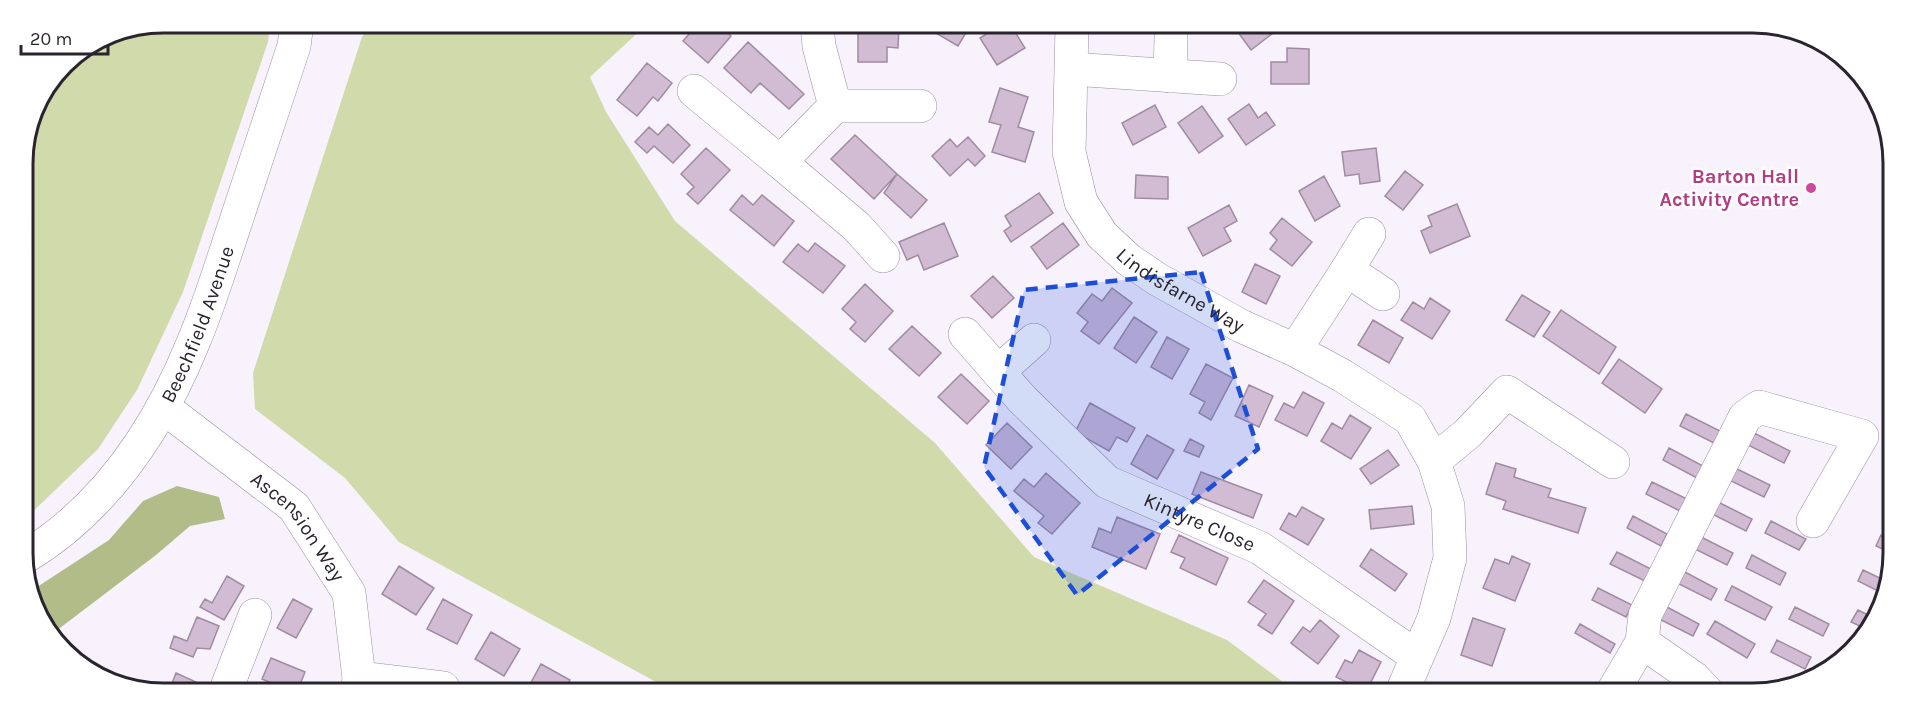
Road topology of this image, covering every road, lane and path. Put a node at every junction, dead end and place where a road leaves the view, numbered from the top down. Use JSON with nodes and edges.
{"nodes":[{"id":1,"x":299,"y":33,"type":"edge"},
{"id":2,"x":818,"y":33,"type":"edge"},
{"id":3,"x":1072,"y":33,"type":"edge"},
{"id":4,"x":1171,"y":37,"type":"dead end"},
{"id":5,"x":1072,"y":69,"type":"junction"},
{"id":6,"x":1170,"y":76,"type":"junction"},
{"id":7,"x":1220,"y":79,"type":"dead end"},
{"id":8,"x":694,"y":91,"type":"dead end"},
{"id":9,"x":835,"y":106,"type":"junction"},
{"id":10,"x":920,"y":106,"type":"dead end"},
{"id":11,"x":780,"y":162,"type":"junction"},
{"id":12,"x":1369,"y":234,"type":"dead end"},
{"id":13,"x":883,"y":256,"type":"dead end"},
{"id":14,"x":1347,"y":270,"type":"junction"},
{"id":15,"x":1383,"y":294,"type":"dead end"},
{"id":16,"x":965,"y":334,"type":"dead end"},
{"id":17,"x":1035,"y":340,"type":"dead end"},
{"id":18,"x":1295,"y":350,"type":"junction"},
{"id":19,"x":998,"y":372,"type":"junction"},
{"id":20,"x":163,"y":407,"type":"junction"},
{"id":21,"x":1875,"y":438,"type":"edge"},
{"id":22,"x":1434,"y":461,"type":"junction"},
{"id":23,"x":1613,"y":462,"type":"dead end"},
{"id":24,"x":1813,"y":520,"type":"dead end"},
{"id":25,"x":33,"y":551,"type":"edge"},
{"id":26,"x":255,"y":615,"type":"dead end"},
{"id":27,"x":1642,"y":642,"type":"junction"},
{"id":28,"x":1416,"y":656,"type":"junction"},
{"id":29,"x":229,"y":683,"type":"edge"},
{"id":30,"x":358,"y":683,"type":"edge"},
{"id":31,"x":1406,"y":683,"type":"edge"},
{"id":32,"x":1618,"y":683,"type":"edge"},
{"id":33,"x":1699,"y":683,"type":"edge"}],
"edges":[{"from":1,"to":20,"type":"street","name":"Beechfield Avenue"},
{"from":2,"to":9,"type":"street"},
{"from":3,"to":5,"type":"street","name":"Lindisfarne Way"},
{"from":4,"to":6,"type":"street"},
{"from":5,"to":6,"type":"street"},
{"from":5,"to":18,"type":"street","name":"Lindisfarne Way"},
{"from":6,"to":7,"type":"street"},
{"from":8,"to":11,"type":"street"},
{"from":9,"to":10,"type":"street"},
{"from":9,"to":11,"type":"street"},
{"from":11,"to":13,"type":"street"},
{"from":12,"to":14,"type":"street"},
{"from":14,"to":15,"type":"street"},
{"from":14,"to":18,"type":"street"},
{"from":16,"to":19,"type":"street","name":"Kintyre Close"},
{"from":17,"to":19,"type":"street"},
{"from":18,"to":22,"type":"street","name":"Lindisfarne Way"},
{"from":19,"to":28,"type":"street","name":"Kintyre Close"},
{"from":20,"to":25,"type":"street","name":"Beechfield Avenue"},
{"from":20,"to":30,"type":"street","name":"Ascension Way"},
{"from":21,"to":24,"type":"street"},
{"from":21,"to":27,"type":"street"},
{"from":22,"to":23,"type":"street"},
{"from":22,"to":28,"type":"street","name":"Lindisfarne Way"},
{"from":26,"to":29,"type":"street"},
{"from":27,"to":32,"type":"street"},
{"from":27,"to":33,"type":"street"},
{"from":28,"to":31,"type":"street","name":"Lindisfarne Way"}]}
